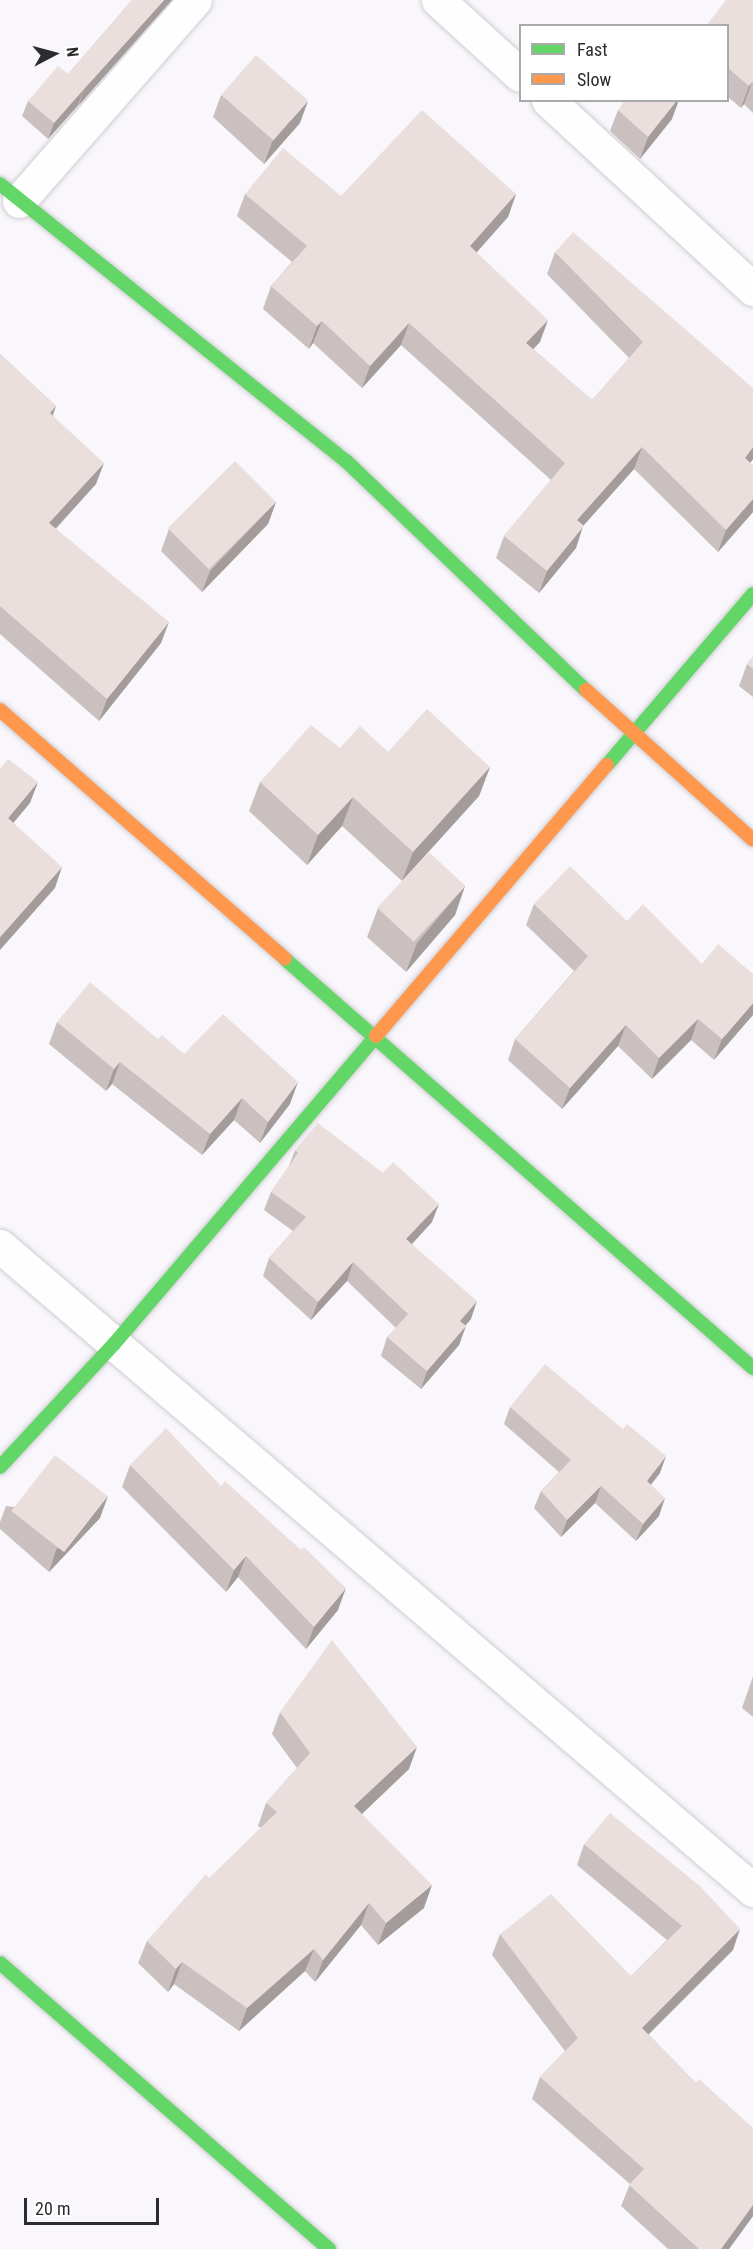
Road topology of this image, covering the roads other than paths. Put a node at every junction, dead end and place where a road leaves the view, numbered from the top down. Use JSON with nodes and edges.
{"nodes":[{"id":1,"x":195,"y":0,"type":"edge"},
{"id":2,"x":438,"y":0,"type":"edge"},
{"id":3,"x":519,"y":74,"type":"edge"},
{"id":4,"x":550,"y":102,"type":"edge"},
{"id":5,"x":10,"y":192,"type":"edge"},
{"id":6,"x":753,"y":289,"type":"edge"},
{"id":7,"x":753,"y":594,"type":"edge"},
{"id":8,"x":0,"y":710,"type":"edge"},
{"id":9,"x":633,"y":735,"type":"junction"},
{"id":10,"x":753,"y":840,"type":"edge"},
{"id":11,"x":378,"y":1036,"type":"junction"},
{"id":12,"x":0,"y":1246,"type":"edge"},
{"id":13,"x":114,"y":1344,"type":"junction"},
{"id":14,"x":753,"y":1368,"type":"edge"},
{"id":15,"x":0,"y":1467,"type":"edge"},
{"id":16,"x":753,"y":1890,"type":"edge"},
{"id":17,"x":0,"y":1963,"type":"edge"},
{"id":18,"x":329,"y":2249,"type":"edge"}],
"edges":[{"from":1,"to":5,"type":"street"},
{"from":2,"to":3,"type":"street"},
{"from":4,"to":6,"type":"street"},
{"from":5,"to":9,"type":"street"},
{"from":7,"to":9,"type":"street"},
{"from":8,"to":11,"type":"street"},
{"from":9,"to":10,"type":"street"},
{"from":9,"to":11,"type":"street"},
{"from":11,"to":13,"type":"street"},
{"from":11,"to":14,"type":"street"},
{"from":12,"to":13,"type":"street"},
{"from":13,"to":15,"type":"street"},
{"from":13,"to":16,"type":"street"},
{"from":17,"to":18,"type":"street"}]}
